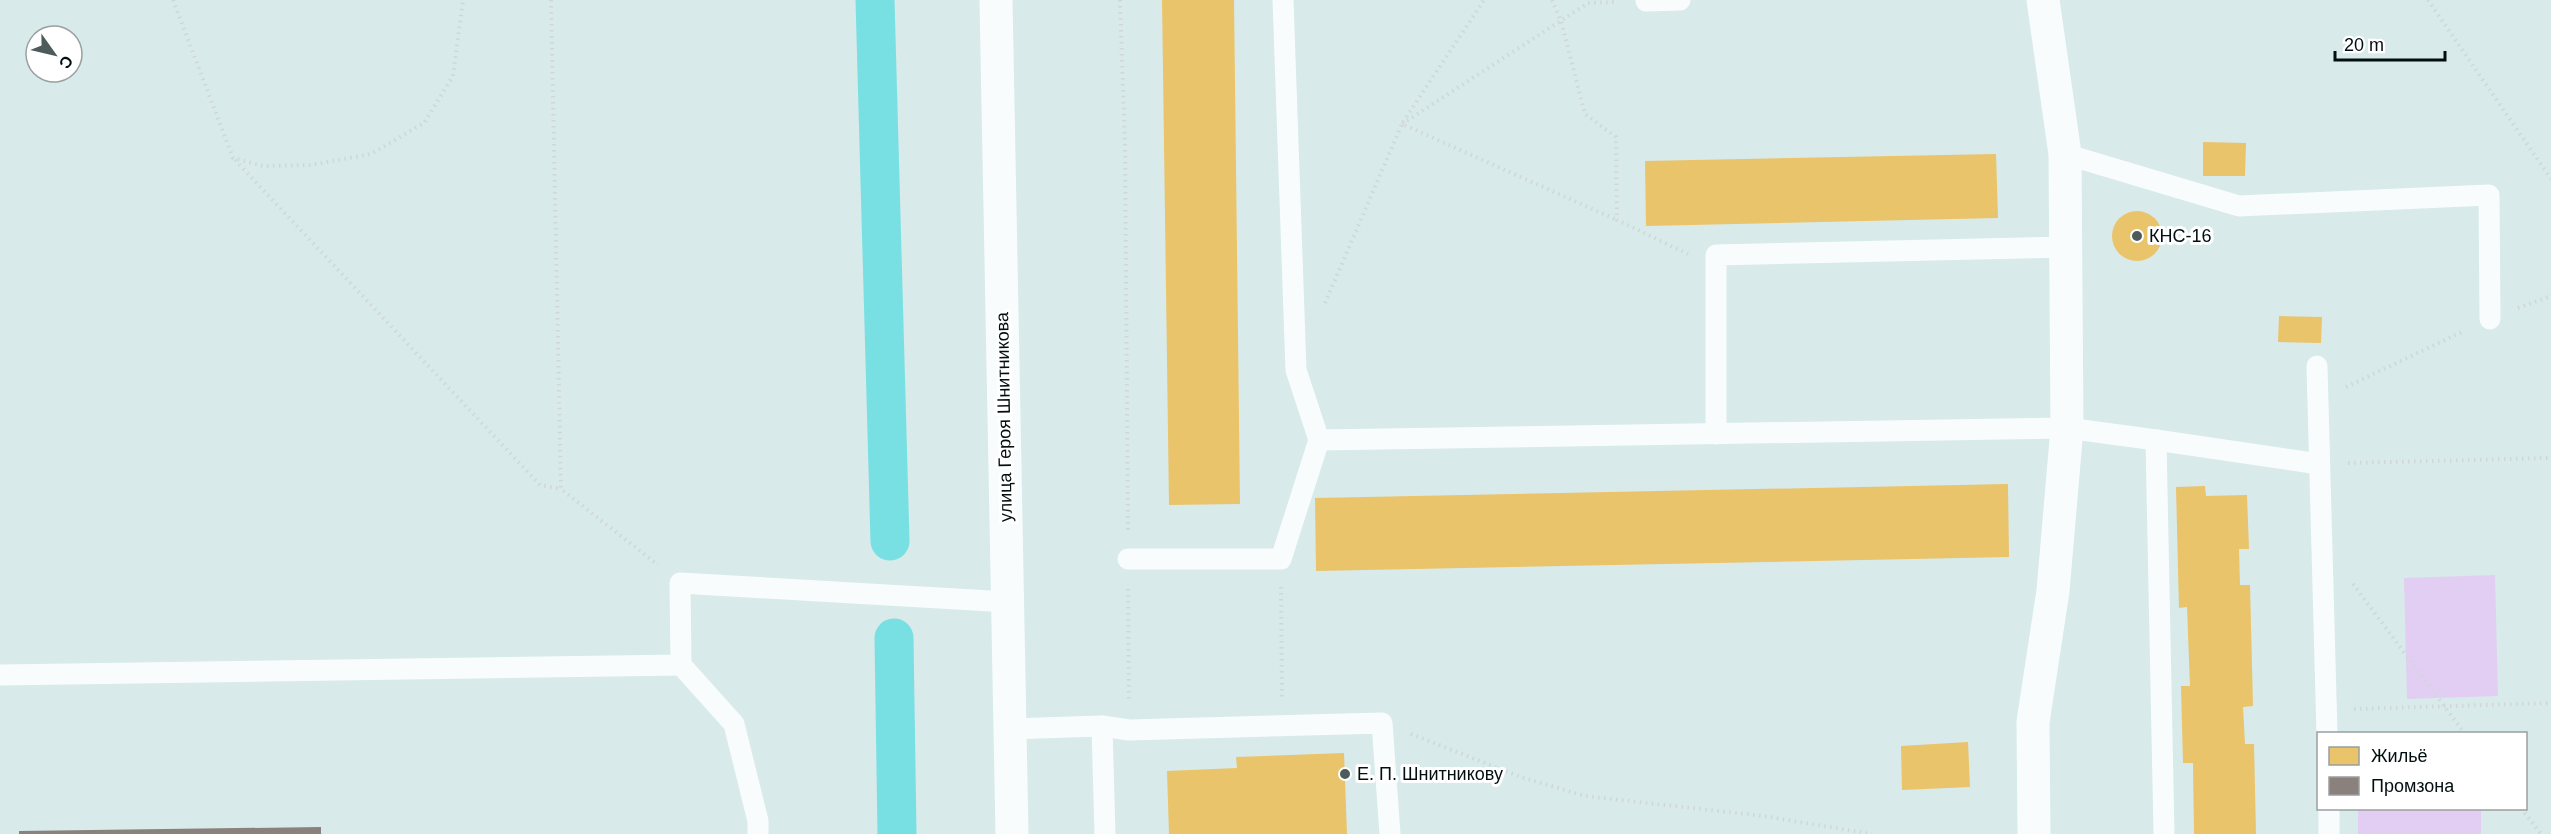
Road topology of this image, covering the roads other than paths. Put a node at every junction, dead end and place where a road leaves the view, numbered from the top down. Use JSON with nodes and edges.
{"nodes":[{"id":1,"x":996,"y":0,"type":"edge"},
{"id":2,"x":1283,"y":0,"type":"edge"},
{"id":3,"x":1680,"y":0,"type":"edge"},
{"id":4,"x":2043,"y":0,"type":"edge"},
{"id":5,"x":1646,"y":1,"type":"edge"},
{"id":6,"x":2065,"y":154,"type":"junction"},
{"id":7,"x":2066,"y":247,"type":"junction"},
{"id":8,"x":2490,"y":319,"type":"road end"},
{"id":9,"x":2317,"y":366,"type":"dead end"},
{"id":10,"x":2067,"y":428,"type":"junction"},
{"id":11,"x":1716,"y":434,"type":"junction"},
{"id":12,"x":1319,"y":440,"type":"junction"},
{"id":13,"x":2156,"y":440,"type":"junction"},
{"id":14,"x":2319,"y":464,"type":"junction"},
{"id":15,"x":1128,"y":559,"type":"dead end"},
{"id":16,"x":1008,"y":602,"type":"junction"},
{"id":17,"x":681,"y":665,"type":"junction"},
{"id":18,"x":0,"y":675,"type":"edge"},
{"id":19,"x":1102,"y":726,"type":"junction"},
{"id":20,"x":1010,"y":729,"type":"junction"},
{"id":21,"x":2327,"y":732,"type":"edge"},
{"id":22,"x":2329,"y":810,"type":"edge"},
{"id":23,"x":758,"y":834,"type":"edge"},
{"id":24,"x":1012,"y":834,"type":"edge"},
{"id":25,"x":1105,"y":834,"type":"edge"},
{"id":26,"x":1390,"y":834,"type":"edge"},
{"id":27,"x":2034,"y":834,"type":"edge"},
{"id":28,"x":2164,"y":834,"type":"edge"},
{"id":29,"x":2329,"y":834,"type":"edge"}],
"edges":[{"from":1,"to":16,"type":"street","name":"улица Героя Шнитникова"},
{"from":2,"to":12,"type":"lane"},
{"from":3,"to":5,"type":"lane"},
{"from":4,"to":6,"type":"street"},
{"from":6,"to":7,"type":"street"},
{"from":6,"to":8,"type":"lane"},
{"from":7,"to":10,"type":"street"},
{"from":7,"to":11,"type":"lane"},
{"from":9,"to":14,"type":"lane"},
{"from":10,"to":11,"type":"lane"},
{"from":10,"to":13,"type":"lane"},
{"from":10,"to":27,"type":"street"},
{"from":11,"to":12,"type":"lane"},
{"from":12,"to":15,"type":"lane"},
{"from":13,"to":14,"type":"lane"},
{"from":13,"to":28,"type":"lane"},
{"from":14,"to":21,"type":"lane"},
{"from":16,"to":17,"type":"lane"},
{"from":16,"to":20,"type":"street","name":"улица Героя Шнитникова"},
{"from":17,"to":18,"type":"lane"},
{"from":17,"to":23,"type":"lane"},
{"from":19,"to":20,"type":"lane"},
{"from":19,"to":25,"type":"lane"},
{"from":19,"to":26,"type":"lane"},
{"from":20,"to":24,"type":"street","name":"улица Героя Шнитникова"},
{"from":22,"to":29,"type":"lane"}]}
